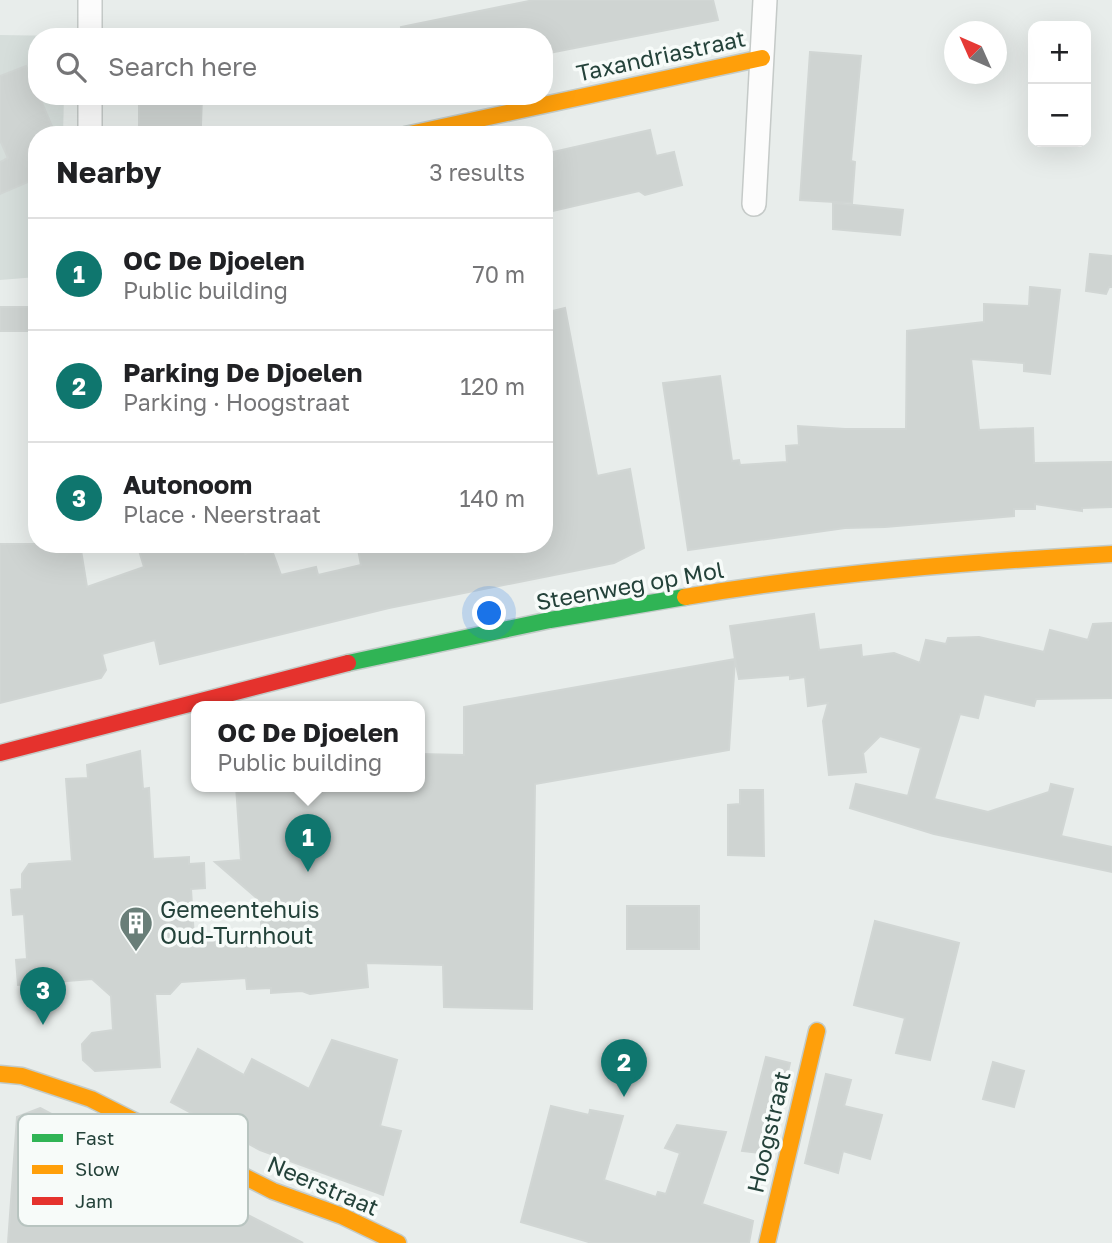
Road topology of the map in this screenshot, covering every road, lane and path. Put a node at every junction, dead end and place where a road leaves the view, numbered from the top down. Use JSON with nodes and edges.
{"nodes":[{"id":1,"x":90,"y":0,"type":"edge"},
{"id":2,"x":765,"y":0,"type":"edge"},
{"id":3,"x":90,"y":28,"type":"edge"},
{"id":4,"x":762,"y":58,"type":"junction"},
{"id":5,"x":553,"y":103,"type":"edge"},
{"id":6,"x":90,"y":105,"type":"edge"},
{"id":7,"x":544,"y":105,"type":"edge"},
{"id":8,"x":90,"y":126,"type":"edge"},
{"id":9,"x":447,"y":126,"type":"edge"},
{"id":10,"x":754,"y":204,"type":"dead end"},
{"id":11,"x":1112,"y":554,"type":"edge"},
{"id":12,"x":204,"y":701,"type":"edge"},
{"id":13,"x":191,"y":704,"type":"edge"},
{"id":14,"x":0,"y":752,"type":"edge"},
{"id":15,"x":817,"y":1031,"type":"dead end"},
{"id":16,"x":0,"y":1074,"type":"edge"},
{"id":17,"x":121,"y":1114,"type":"edge"},
{"id":18,"x":248,"y":1178,"type":"edge"},
{"id":19,"x":398,"y":1243,"type":"edge"},
{"id":20,"x":767,"y":1243,"type":"edge"}],
"edges":[{"from":1,"to":3,"type":"street"},
{"from":2,"to":4,"type":"street"},
{"from":4,"to":5,"type":"main road","name":"Taxandriastraat"},
{"from":4,"to":10,"type":"street"},
{"from":6,"to":8,"type":"street"},
{"from":7,"to":9,"type":"main road","name":"Taxandriastraat"},
{"from":11,"to":12,"type":"main road","name":"Steenweg op Mol"},
{"from":13,"to":14,"type":"main road","name":"Steenweg op Mol"},
{"from":15,"to":20,"type":"main road","name":"Hoogstraat"},
{"from":16,"to":17,"type":"main road","name":"Neerstraat"},
{"from":18,"to":19,"type":"main road","name":"Neerstraat"}]}
